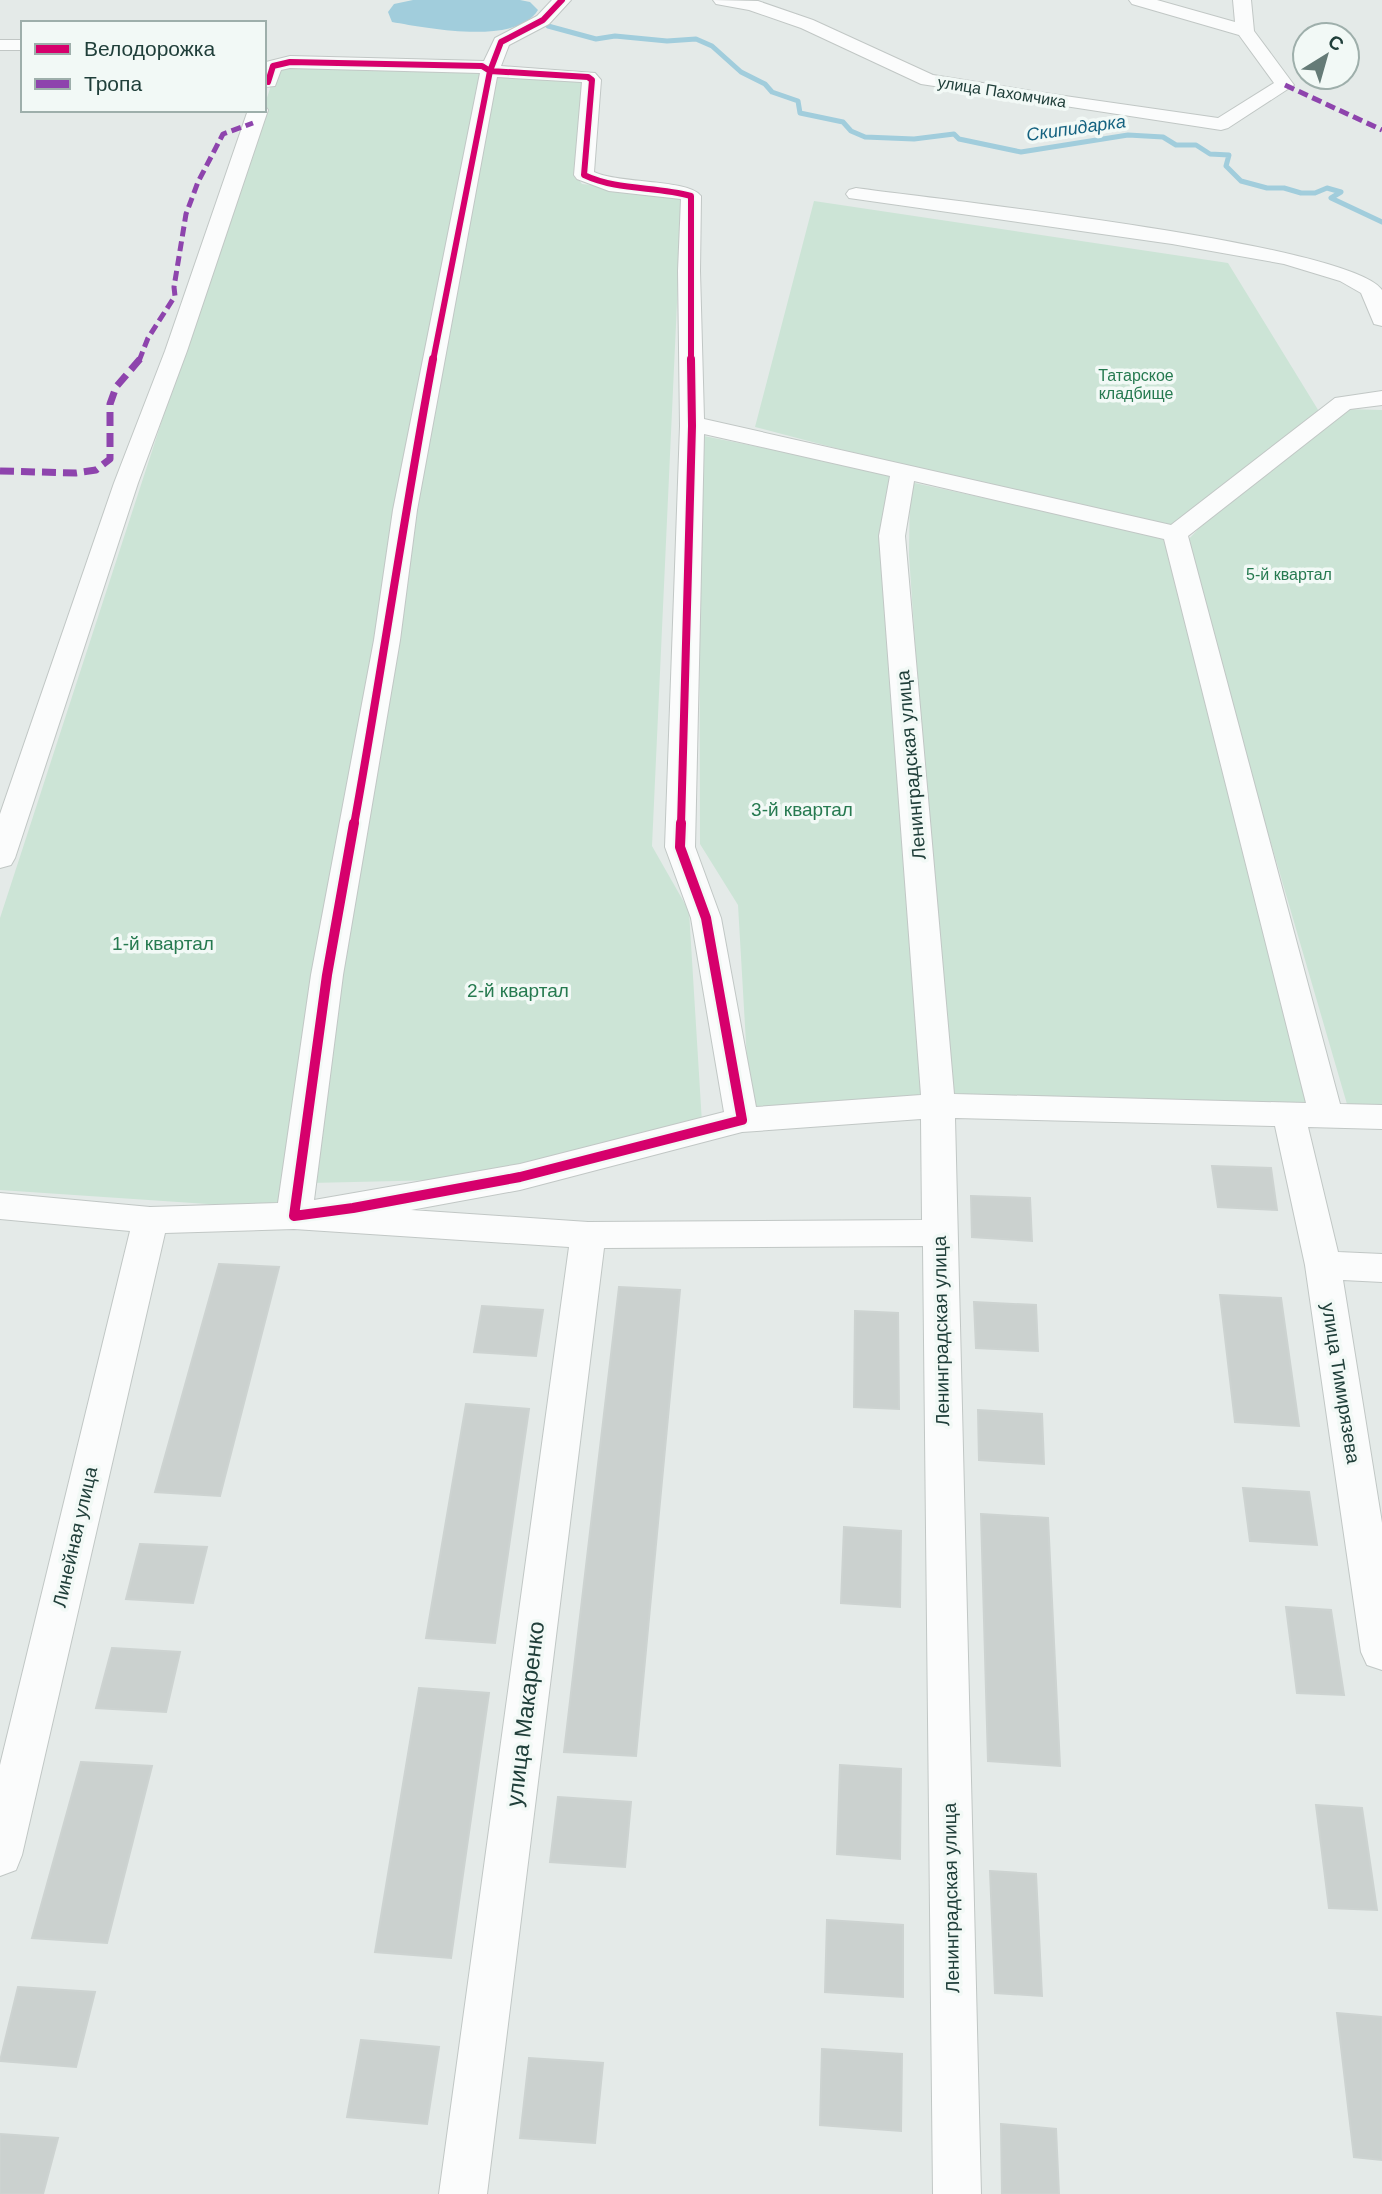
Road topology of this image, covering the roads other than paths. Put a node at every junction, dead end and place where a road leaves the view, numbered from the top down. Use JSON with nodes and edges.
{"nodes":[{"id":1,"x":562,"y":0,"type":"edge"},
{"id":2,"x":723,"y":0,"type":"edge"},
{"id":3,"x":1138,"y":0,"type":"edge"},
{"id":4,"x":1242,"y":0,"type":"edge"},
{"id":5,"x":1245,"y":31,"type":"junction"},
{"id":6,"x":0,"y":45,"type":"edge"},
{"id":7,"x":21,"y":45,"type":"edge"},
{"id":8,"x":490,"y":71,"type":"junction"},
{"id":9,"x":266,"y":83,"type":"edge"},
{"id":10,"x":257,"y":112,"type":"edge"},
{"id":11,"x":856,"y":194,"type":"dead end"},
{"id":12,"x":1382,"y":319,"type":"edge"},
{"id":13,"x":1382,"y":398,"type":"edge"},
{"id":14,"x":692,"y":426,"type":"junction"},
{"id":15,"x":902,"y":471,"type":"junction"},
{"id":16,"x":1175,"y":534,"type":"junction"},
{"id":17,"x":0,"y":859,"type":"edge"},
{"id":18,"x":938,"y":1106,"type":"junction"},
{"id":19,"x":1326,"y":1115,"type":"junction"},
{"id":20,"x":1289,"y":1116,"type":"junction"},
{"id":21,"x":1382,"y":1117,"type":"edge"},
{"id":22,"x":742,"y":1120,"type":"junction"},
{"id":23,"x":0,"y":1206,"type":"edge"},
{"id":24,"x":294,"y":1216,"type":"junction"},
{"id":25,"x":150,"y":1220,"type":"junction"},
{"id":26,"x":939,"y":1233,"type":"junction"},
{"id":27,"x":587,"y":1234,"type":"junction"},
{"id":28,"x":1323,"y":1265,"type":"junction"},
{"id":29,"x":1382,"y":1268,"type":"edge"},
{"id":30,"x":1382,"y":1652,"type":"edge"},
{"id":31,"x":0,"y":1855,"type":"edge"},
{"id":32,"x":463,"y":2194,"type":"edge"},
{"id":33,"x":957,"y":2194,"type":"edge"}],
"edges":[{"from":1,"to":8,"type":"street"},
{"from":2,"to":5,"type":"street","name":"улица Пахомчика"},
{"from":3,"to":5,"type":"street"},
{"from":4,"to":5,"type":"street"},
{"from":6,"to":7,"type":"street"},
{"from":8,"to":9,"type":"street"},
{"from":8,"to":14,"type":"street"},
{"from":8,"to":24,"type":"street"},
{"from":10,"to":17,"type":"street"},
{"from":11,"to":12,"type":"street"},
{"from":13,"to":16,"type":"street"},
{"from":14,"to":15,"type":"street"},
{"from":14,"to":22,"type":"street"},
{"from":15,"to":16,"type":"street"},
{"from":15,"to":18,"type":"street","name":"Ленинградская улица"},
{"from":16,"to":19,"type":"street"},
{"from":18,"to":20,"type":"street"},
{"from":18,"to":22,"type":"street"},
{"from":18,"to":26,"type":"street","name":"Ленинградская улица"},
{"from":19,"to":20,"type":"street"},
{"from":19,"to":21,"type":"street"},
{"from":20,"to":28,"type":"street","name":"улица Тимирязева"},
{"from":22,"to":24,"type":"street"},
{"from":23,"to":25,"type":"street"},
{"from":24,"to":25,"type":"street"},
{"from":24,"to":27,"type":"street"},
{"from":25,"to":31,"type":"street","name":"Линейная улица"},
{"from":26,"to":27,"type":"street"},
{"from":26,"to":33,"type":"street","name":"Ленинградская улица"},
{"from":27,"to":32,"type":"street","name":"улица Макаренко"},
{"from":28,"to":29,"type":"street"},
{"from":28,"to":30,"type":"street","name":"улица Тимирязева"}]}
